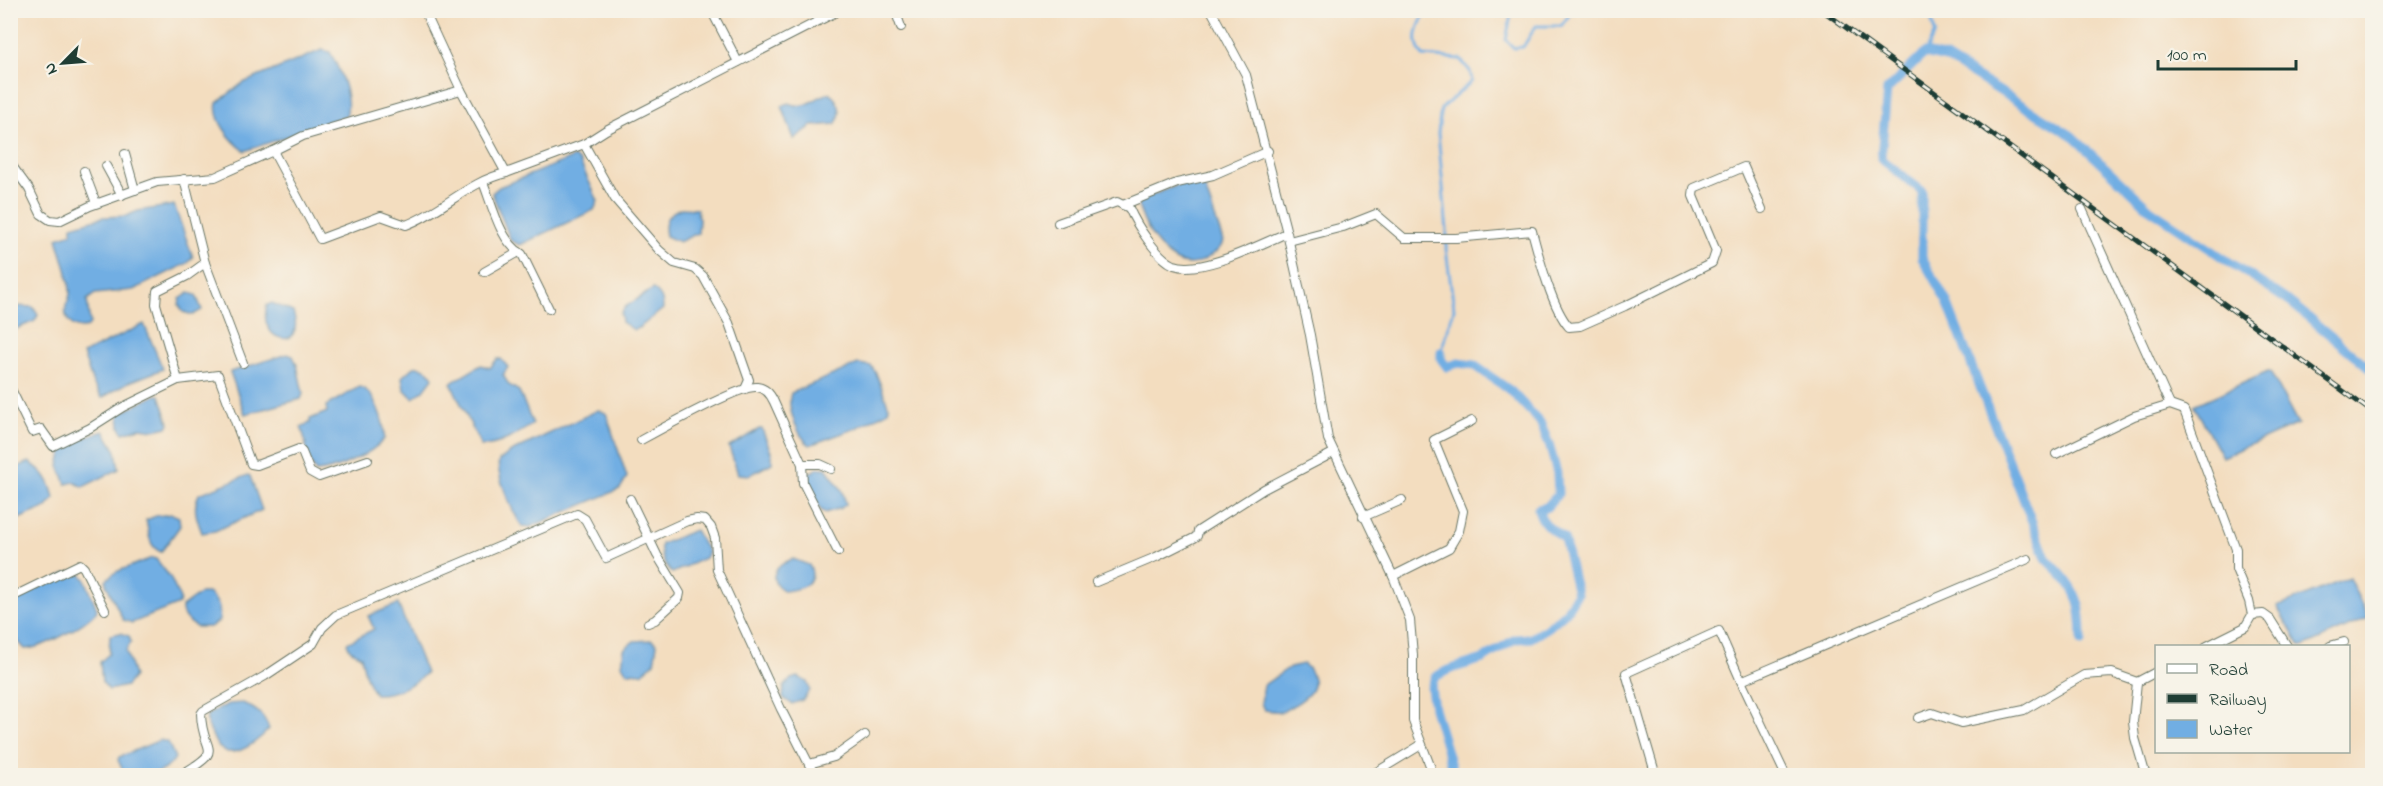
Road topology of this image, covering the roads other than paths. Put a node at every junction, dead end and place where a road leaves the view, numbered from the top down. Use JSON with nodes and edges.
{"nodes":[{"id":1,"x":424,"y":10,"type":"edge"},
{"id":2,"x":711,"y":10,"type":"edge"},
{"id":3,"x":840,"y":10,"type":"edge"},
{"id":4,"x":895,"y":10,"type":"edge"},
{"id":5,"x":1211,"y":10,"type":"edge"},
{"id":6,"x":901,"y":27,"type":"dead end"},
{"id":7,"x":738,"y":63,"type":"junction"},
{"id":8,"x":461,"y":90,"type":"junction"},
{"id":9,"x":584,"y":144,"type":"junction"},
{"id":10,"x":273,"y":151,"type":"junction"},
{"id":11,"x":1268,"y":151,"type":"junction"},
{"id":12,"x":125,"y":154,"type":"dead end"},
{"id":13,"x":10,"y":163,"type":"edge"},
{"id":14,"x":106,"y":165,"type":"dead end"},
{"id":15,"x":84,"y":171,"type":"dead end"},
{"id":16,"x":506,"y":173,"type":"junction"},
{"id":17,"x":184,"y":179,"type":"junction"},
{"id":18,"x":483,"y":182,"type":"junction"},
{"id":19,"x":135,"y":190,"type":"junction"},
{"id":20,"x":122,"y":195,"type":"junction"},
{"id":21,"x":96,"y":203,"type":"junction"},
{"id":22,"x":1123,"y":205,"type":"junction"},
{"id":23,"x":1762,"y":209,"type":"dead end"},
{"id":24,"x":2082,"y":209,"type":"dead end"},
{"id":25,"x":1058,"y":223,"type":"dead end"},
{"id":26,"x":1288,"y":237,"type":"junction"},
{"id":27,"x":519,"y":252,"type":"junction"},
{"id":28,"x":205,"y":263,"type":"junction"},
{"id":29,"x":484,"y":272,"type":"dead end"},
{"id":30,"x":549,"y":309,"type":"dead end"},
{"id":31,"x":243,"y":363,"type":"dead end"},
{"id":32,"x":178,"y":380,"type":"junction"},
{"id":33,"x":10,"y":387,"type":"edge"},
{"id":34,"x":745,"y":390,"type":"junction"},
{"id":35,"x":2170,"y":405,"type":"junction"},
{"id":36,"x":1472,"y":421,"type":"dead end"},
{"id":37,"x":640,"y":440,"type":"dead end"},
{"id":38,"x":1333,"y":453,"type":"junction"},
{"id":39,"x":2056,"y":454,"type":"dead end"},
{"id":40,"x":368,"y":460,"type":"dead end"},
{"id":41,"x":802,"y":464,"type":"junction"},
{"id":42,"x":831,"y":469,"type":"dead end"},
{"id":43,"x":630,"y":499,"type":"dead end"},
{"id":44,"x":1402,"y":500,"type":"dead end"},
{"id":45,"x":1363,"y":517,"type":"junction"},
{"id":46,"x":649,"y":538,"type":"junction"},
{"id":47,"x":838,"y":552,"type":"dead end"},
{"id":48,"x":2028,"y":559,"type":"dead end"},
{"id":49,"x":1393,"y":576,"type":"junction"},
{"id":50,"x":1096,"y":582,"type":"dead end"},
{"id":51,"x":10,"y":598,"type":"edge"},
{"id":52,"x":105,"y":610,"type":"dead end"},
{"id":53,"x":2252,"y":615,"type":"junction"},
{"id":54,"x":648,"y":623,"type":"dead end"},
{"id":55,"x":2344,"y":642,"type":"dead end"},
{"id":56,"x":2209,"y":645,"type":"edge"},
{"id":57,"x":2286,"y":645,"type":"edge"},
{"id":58,"x":2334,"y":645,"type":"edge"},
{"id":59,"x":2155,"y":673,"type":"edge"},
{"id":60,"x":1741,"y":681,"type":"junction"},
{"id":61,"x":2137,"y":682,"type":"junction"},
{"id":62,"x":1918,"y":718,"type":"dead end"},
{"id":63,"x":865,"y":735,"type":"dead end"},
{"id":64,"x":1421,"y":745,"type":"junction"},
{"id":65,"x":809,"y":764,"type":"junction"},
{"id":66,"x":179,"y":776,"type":"edge"},
{"id":67,"x":815,"y":776,"type":"edge"},
{"id":68,"x":1370,"y":776,"type":"edge"},
{"id":69,"x":1434,"y":776,"type":"edge"},
{"id":70,"x":1656,"y":776,"type":"edge"},
{"id":71,"x":1785,"y":776,"type":"edge"},
{"id":72,"x":2146,"y":776,"type":"edge"}],
"edges":[{"from":1,"to":8,"type":"street"},
{"from":2,"to":7,"type":"street"},
{"from":3,"to":7,"type":"street"},
{"from":4,"to":6,"type":"street"},
{"from":5,"to":11,"type":"street"},
{"from":7,"to":9,"type":"street"},
{"from":8,"to":10,"type":"street"},
{"from":8,"to":16,"type":"street"},
{"from":9,"to":16,"type":"street"},
{"from":9,"to":34,"type":"street"},
{"from":10,"to":17,"type":"street"},
{"from":10,"to":18,"type":"street"},
{"from":11,"to":22,"type":"street"},
{"from":11,"to":26,"type":"street"},
{"from":12,"to":19,"type":"street"},
{"from":13,"to":21,"type":"street"},
{"from":14,"to":20,"type":"street"},
{"from":15,"to":21,"type":"street"},
{"from":16,"to":18,"type":"street"},
{"from":17,"to":19,"type":"street"},
{"from":17,"to":28,"type":"street"},
{"from":18,"to":27,"type":"street"},
{"from":19,"to":20,"type":"street"},
{"from":20,"to":21,"type":"street"},
{"from":22,"to":25,"type":"street"},
{"from":22,"to":26,"type":"street"},
{"from":23,"to":26,"type":"street"},
{"from":24,"to":35,"type":"street"},
{"from":26,"to":38,"type":"street"},
{"from":27,"to":29,"type":"street"},
{"from":27,"to":30,"type":"street"},
{"from":28,"to":31,"type":"street"},
{"from":28,"to":32,"type":"street"},
{"from":32,"to":33,"type":"street"},
{"from":32,"to":40,"type":"street"},
{"from":34,"to":37,"type":"street"},
{"from":34,"to":41,"type":"street"},
{"from":35,"to":39,"type":"street"},
{"from":35,"to":53,"type":"street"},
{"from":36,"to":49,"type":"street"},
{"from":38,"to":45,"type":"street"},
{"from":38,"to":50,"type":"street"},
{"from":41,"to":42,"type":"street"},
{"from":41,"to":47,"type":"street"},
{"from":43,"to":46,"type":"street"},
{"from":44,"to":45,"type":"street"},
{"from":45,"to":49,"type":"street"},
{"from":46,"to":54,"type":"street"},
{"from":46,"to":65,"type":"street"},
{"from":46,"to":66,"type":"street"},
{"from":48,"to":60,"type":"street"},
{"from":49,"to":64,"type":"street"},
{"from":51,"to":52,"type":"street"},
{"from":53,"to":56,"type":"street"},
{"from":53,"to":57,"type":"street"},
{"from":55,"to":58,"type":"street"},
{"from":59,"to":61,"type":"street"},
{"from":60,"to":70,"type":"street"},
{"from":60,"to":71,"type":"street"},
{"from":61,"to":62,"type":"street"},
{"from":61,"to":72,"type":"street"},
{"from":63,"to":65,"type":"street"},
{"from":64,"to":68,"type":"street"},
{"from":64,"to":69,"type":"street"},
{"from":65,"to":67,"type":"street"}]}
